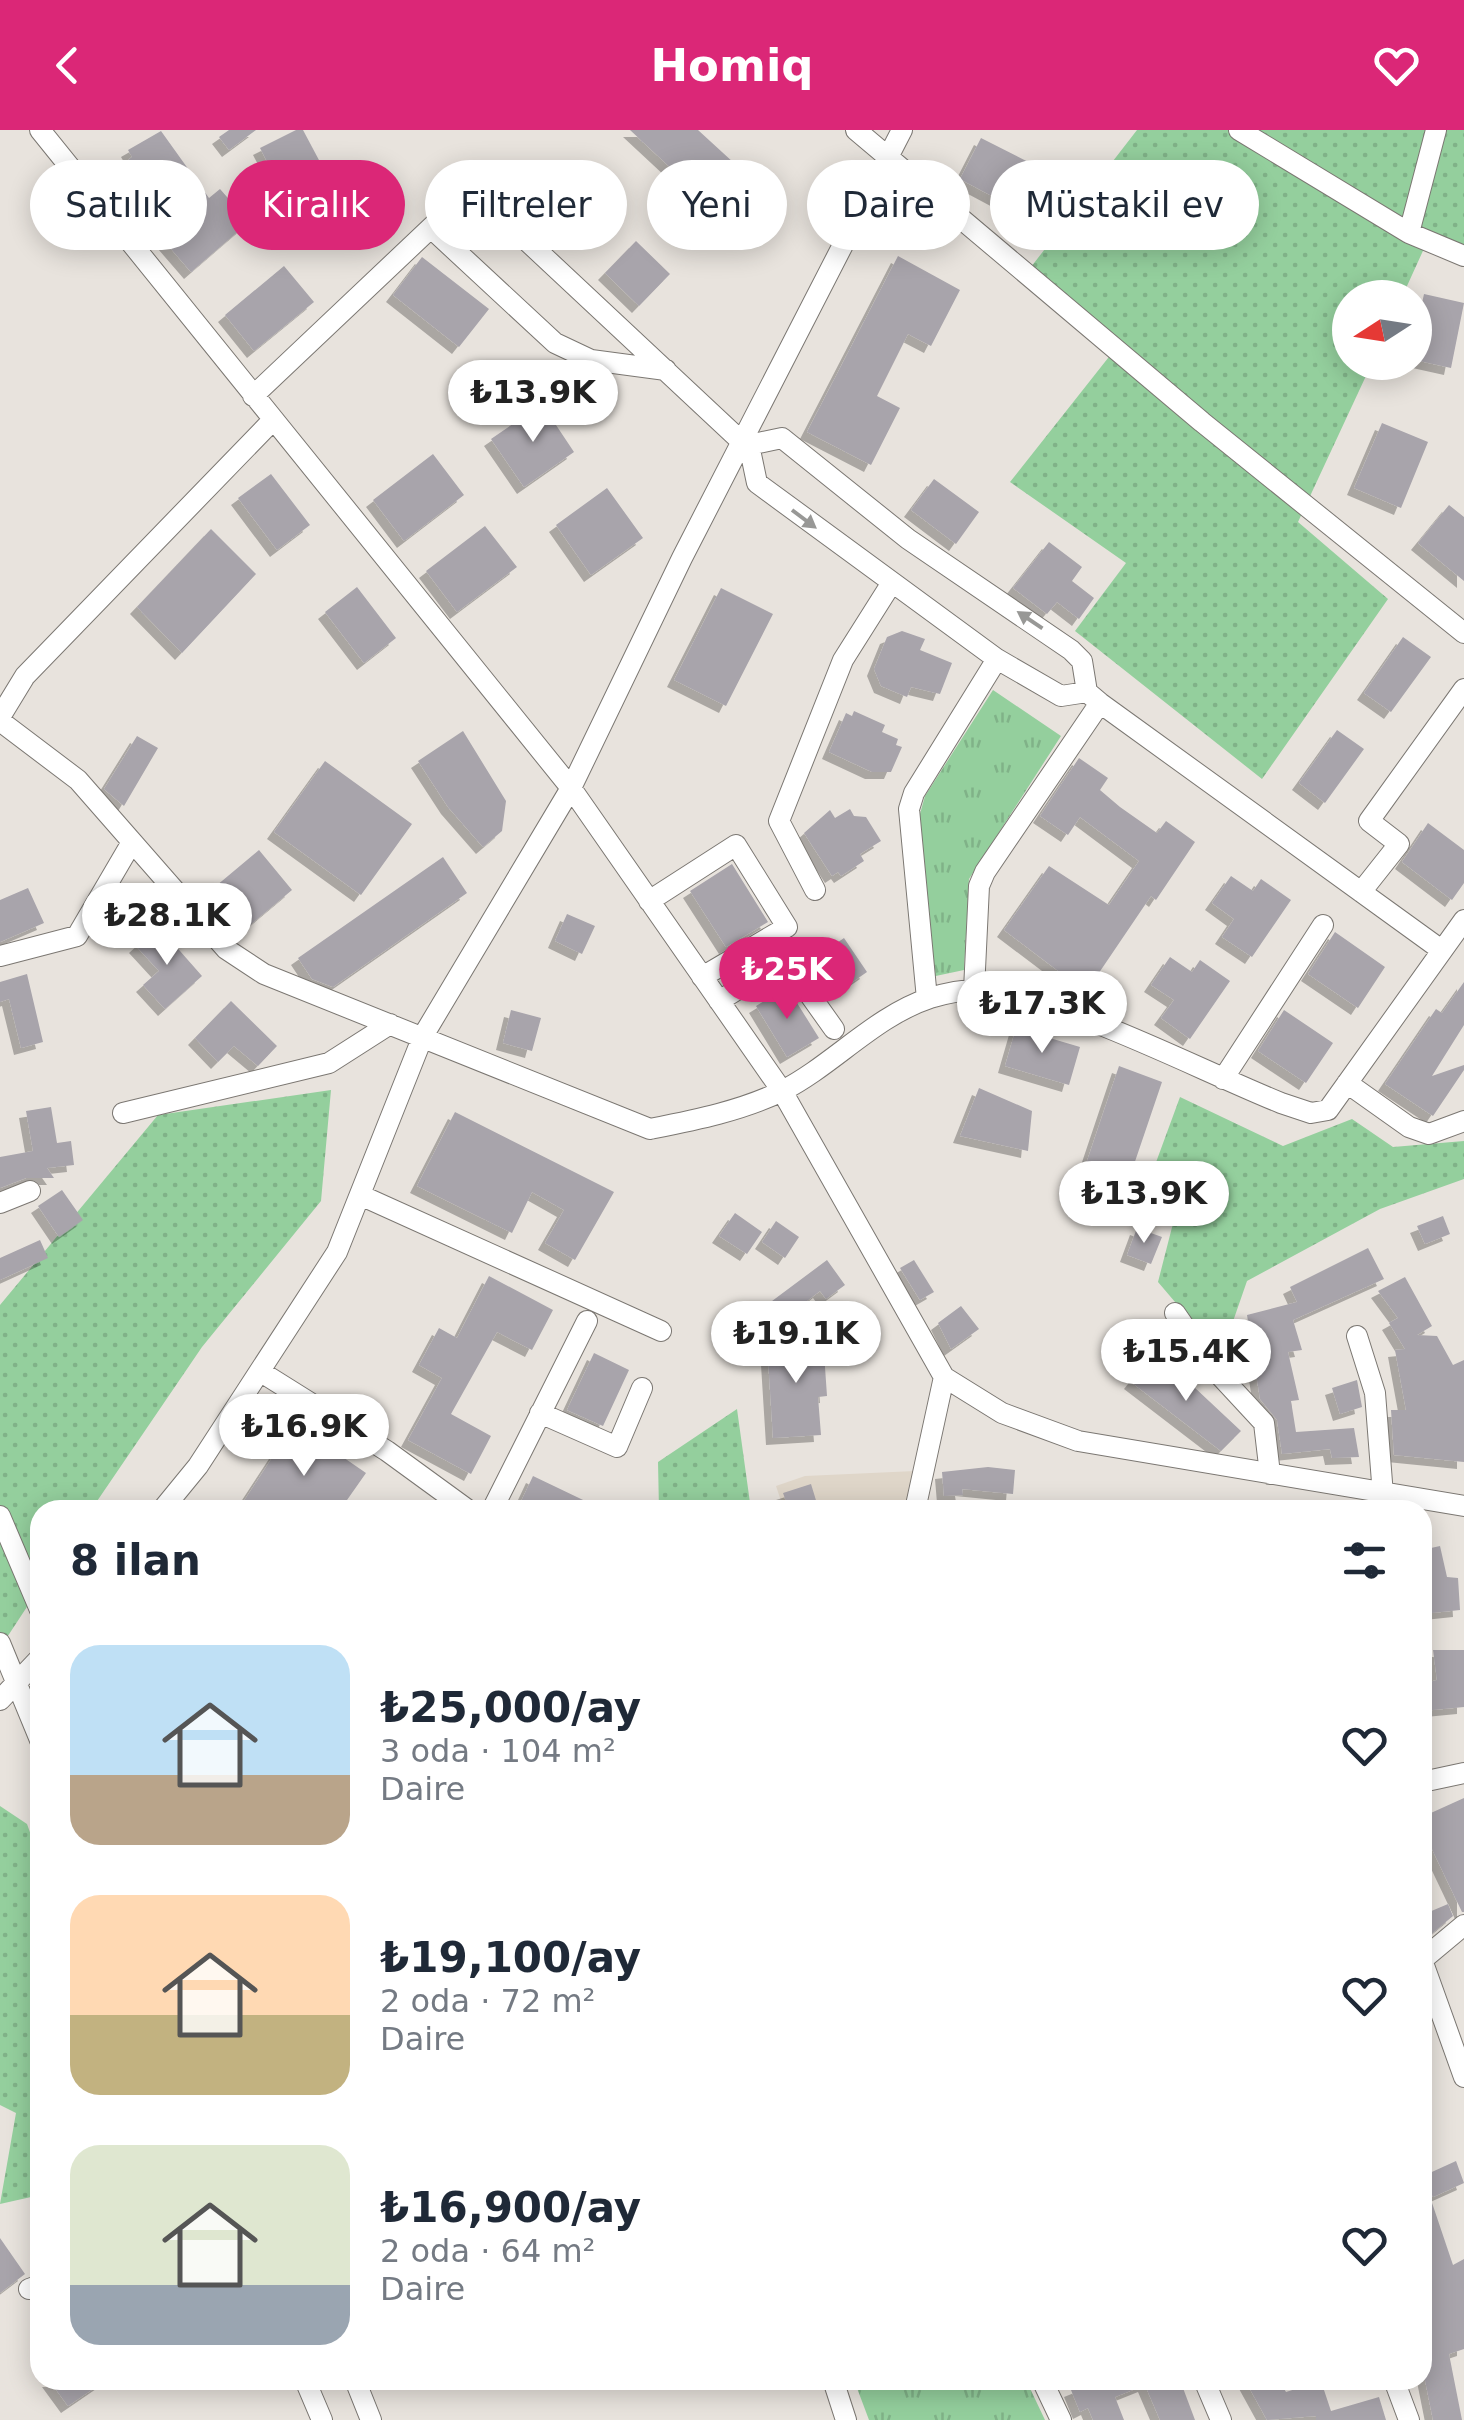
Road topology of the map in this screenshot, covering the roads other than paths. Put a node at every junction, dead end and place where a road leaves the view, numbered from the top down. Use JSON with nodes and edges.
{"nodes":[{"id":1,"x":40,"y":130,"type":"edge"},
{"id":2,"x":856,"y":130,"type":"edge"},
{"id":3,"x":902,"y":130,"type":"edge"},
{"id":4,"x":1239,"y":130,"type":"edge"},
{"id":5,"x":1436,"y":130,"type":"edge"},
{"id":6,"x":888,"y":159,"type":"junction"},
{"id":7,"x":425,"y":233,"type":"edge"},
{"id":8,"x":1409,"y":233,"type":"junction"},
{"id":9,"x":454,"y":250,"type":"edge"},
{"id":10,"x":537,"y":250,"type":"edge"},
{"id":11,"x":1464,"y":256,"type":"edge"},
{"id":12,"x":666,"y":370,"type":"junction"},
{"id":13,"x":253,"y":396,"type":"junction"},
{"id":14,"x":273,"y":420,"type":"junction"},
{"id":15,"x":746,"y":444,"type":"junction"},
{"id":16,"x":890,"y":584,"type":"junction"},
{"id":17,"x":1464,"y":633,"type":"edge"},
{"id":18,"x":997,"y":659,"type":"junction"},
{"id":19,"x":1464,"y":688,"type":"edge"},
{"id":20,"x":1094,"y":697,"type":"junction"},
{"id":21,"x":0,"y":719,"type":"edge"},
{"id":22,"x":571,"y":788,"type":"junction"},
{"id":23,"x":132,"y":842,"type":"junction"},
{"id":24,"x":815,"y":890,"type":"dead end"},
{"id":25,"x":1361,"y":892,"type":"junction"},
{"id":26,"x":649,"y":901,"type":"junction"},
{"id":27,"x":1464,"y":920,"type":"edge"},
{"id":28,"x":1322,"y":925,"type":"dead end"},
{"id":29,"x":1440,"y":949,"type":"junction"},
{"id":30,"x":0,"y":956,"type":"edge"},
{"id":31,"x":702,"y":977,"type":"junction"},
{"id":32,"x":974,"y":990,"type":"junction"},
{"id":33,"x":927,"y":999,"type":"junction"},
{"id":34,"x":718,"y":1000,"type":"junction"},
{"id":35,"x":390,"y":1024,"type":"junction"},
{"id":36,"x":834,"y":1029,"type":"dead end"},
{"id":37,"x":423,"y":1036,"type":"junction"},
{"id":38,"x":1223,"y":1079,"type":"junction"},
{"id":39,"x":1347,"y":1083,"type":"junction"},
{"id":40,"x":782,"y":1091,"type":"junction"},
{"id":41,"x":123,"y":1113,"type":"dead end"},
{"id":42,"x":1464,"y":1121,"type":"edge"},
{"id":43,"x":30,"y":1191,"type":"dead end"},
{"id":44,"x":360,"y":1194,"type":"junction"},
{"id":45,"x":0,"y":1203,"type":"edge"},
{"id":46,"x":1175,"y":1313,"type":"dead end"},
{"id":47,"x":587,"y":1321,"type":"dead end"},
{"id":48,"x":661,"y":1331,"type":"dead end"},
{"id":49,"x":1356,"y":1336,"type":"dead end"},
{"id":50,"x":261,"y":1372,"type":"junction"},
{"id":51,"x":944,"y":1378,"type":"junction"},
{"id":52,"x":642,"y":1388,"type":"dead end"},
{"id":53,"x":540,"y":1413,"type":"junction"},
{"id":54,"x":1270,"y":1474,"type":"junction"},
{"id":55,"x":1383,"y":1495,"type":"junction"},
{"id":56,"x":170,"y":1500,"type":"edge"},
{"id":57,"x":454,"y":1500,"type":"edge"},
{"id":58,"x":497,"y":1500,"type":"edge"},
{"id":59,"x":918,"y":1500,"type":"edge"},
{"id":60,"x":1420,"y":1500,"type":"edge"},
{"id":61,"x":1432,"y":1502,"type":"edge"},
{"id":62,"x":1464,"y":1506,"type":"edge"},
{"id":63,"x":0,"y":1516,"type":"edge"},
{"id":64,"x":30,"y":1586,"type":"edge"},
{"id":65,"x":0,"y":1643,"type":"edge"},
{"id":66,"x":30,"y":1671,"type":"edge"},
{"id":67,"x":18,"y":1686,"type":"junction"},
{"id":68,"x":0,"y":1700,"type":"edge"},
{"id":69,"x":30,"y":1715,"type":"edge"},
{"id":70,"x":1464,"y":1772,"type":"edge"},
{"id":71,"x":1432,"y":1780,"type":"edge"},
{"id":72,"x":1464,"y":1925,"type":"edge"},
{"id":73,"x":1432,"y":1952,"type":"edge"},
{"id":74,"x":1432,"y":1988,"type":"edge"},
{"id":75,"x":1464,"y":2078,"type":"edge"},
{"id":76,"x":309,"y":2390,"type":"edge"},
{"id":77,"x":359,"y":2390,"type":"edge"},
{"id":78,"x":836,"y":2390,"type":"edge"},
{"id":79,"x":1047,"y":2390,"type":"edge"},
{"id":80,"x":1208,"y":2390,"type":"edge"},
{"id":81,"x":1398,"y":2390,"type":"edge"},
{"id":82,"x":322,"y":2420,"type":"edge"},
{"id":83,"x":371,"y":2420,"type":"edge"},
{"id":84,"x":846,"y":2420,"type":"edge"},
{"id":85,"x":1062,"y":2420,"type":"edge"},
{"id":86,"x":1221,"y":2420,"type":"edge"},
{"id":87,"x":1410,"y":2420,"type":"edge"}],
"edges":[{"from":1,"to":13,"type":"street"},
{"from":2,"to":6,"type":"street"},
{"from":3,"to":6,"type":"street"},
{"from":4,"to":8,"type":"street"},
{"from":5,"to":8,"type":"street"},
{"from":6,"to":15,"type":"street"},
{"from":6,"to":17,"type":"street"},
{"from":7,"to":13,"type":"street"},
{"from":8,"to":11,"type":"street"},
{"from":9,"to":12,"type":"street"},
{"from":10,"to":12,"type":"street"},
{"from":12,"to":15,"type":"street"},
{"from":13,"to":14,"type":"street"},
{"from":14,"to":21,"type":"street"},
{"from":14,"to":22,"type":"street"},
{"from":15,"to":16,"type":"street","one_way":true},
{"from":20,"to":15,"type":"street","one_way":true},
{"from":15,"to":22,"type":"street"},
{"from":16,"to":18,"type":"street"},
{"from":16,"to":24,"type":"street"},
{"from":18,"to":20,"type":"street"},
{"from":18,"to":33,"type":"street"},
{"from":19,"to":25,"type":"street"},
{"from":20,"to":25,"type":"street"},
{"from":20,"to":32,"type":"street"},
{"from":21,"to":23,"type":"street"},
{"from":22,"to":26,"type":"street"},
{"from":22,"to":37,"type":"street"},
{"from":23,"to":30,"type":"street"},
{"from":23,"to":35,"type":"street"},
{"from":25,"to":29,"type":"street"},
{"from":26,"to":31,"type":"street"},
{"from":26,"to":31,"type":"street"},
{"from":27,"to":29,"type":"street"},
{"from":28,"to":38,"type":"street"},
{"from":29,"to":39,"type":"street"},
{"from":31,"to":34,"type":"street"},
{"from":32,"to":33,"type":"street"},
{"from":32,"to":38,"type":"street"},
{"from":33,"to":40,"type":"street"},
{"from":34,"to":36,"type":"street"},
{"from":34,"to":40,"type":"street"},
{"from":35,"to":37,"type":"street"},
{"from":35,"to":41,"type":"street"},
{"from":37,"to":40,"type":"street"},
{"from":37,"to":44,"type":"street"},
{"from":38,"to":39,"type":"street"},
{"from":39,"to":42,"type":"street"},
{"from":40,"to":51,"type":"street"},
{"from":43,"to":45,"type":"street"},
{"from":44,"to":48,"type":"street"},
{"from":44,"to":50,"type":"street"},
{"from":46,"to":54,"type":"street"},
{"from":47,"to":53,"type":"street"},
{"from":49,"to":55,"type":"street"},
{"from":50,"to":56,"type":"street"},
{"from":50,"to":57,"type":"street"},
{"from":51,"to":54,"type":"street"},
{"from":51,"to":59,"type":"street"},
{"from":52,"to":53,"type":"street"},
{"from":53,"to":58,"type":"street"},
{"from":54,"to":55,"type":"street"},
{"from":55,"to":60,"type":"street"},
{"from":61,"to":62,"type":"street"},
{"from":63,"to":64,"type":"street"},
{"from":65,"to":67,"type":"street"},
{"from":66,"to":67,"type":"street"},
{"from":67,"to":68,"type":"street"},
{"from":67,"to":69,"type":"street"},
{"from":70,"to":71,"type":"street"},
{"from":72,"to":73,"type":"street"},
{"from":74,"to":75,"type":"street"},
{"from":76,"to":82,"type":"street"},
{"from":77,"to":83,"type":"street"},
{"from":78,"to":84,"type":"street"},
{"from":79,"to":85,"type":"street"},
{"from":80,"to":86,"type":"street"},
{"from":81,"to":87,"type":"street"}]}
